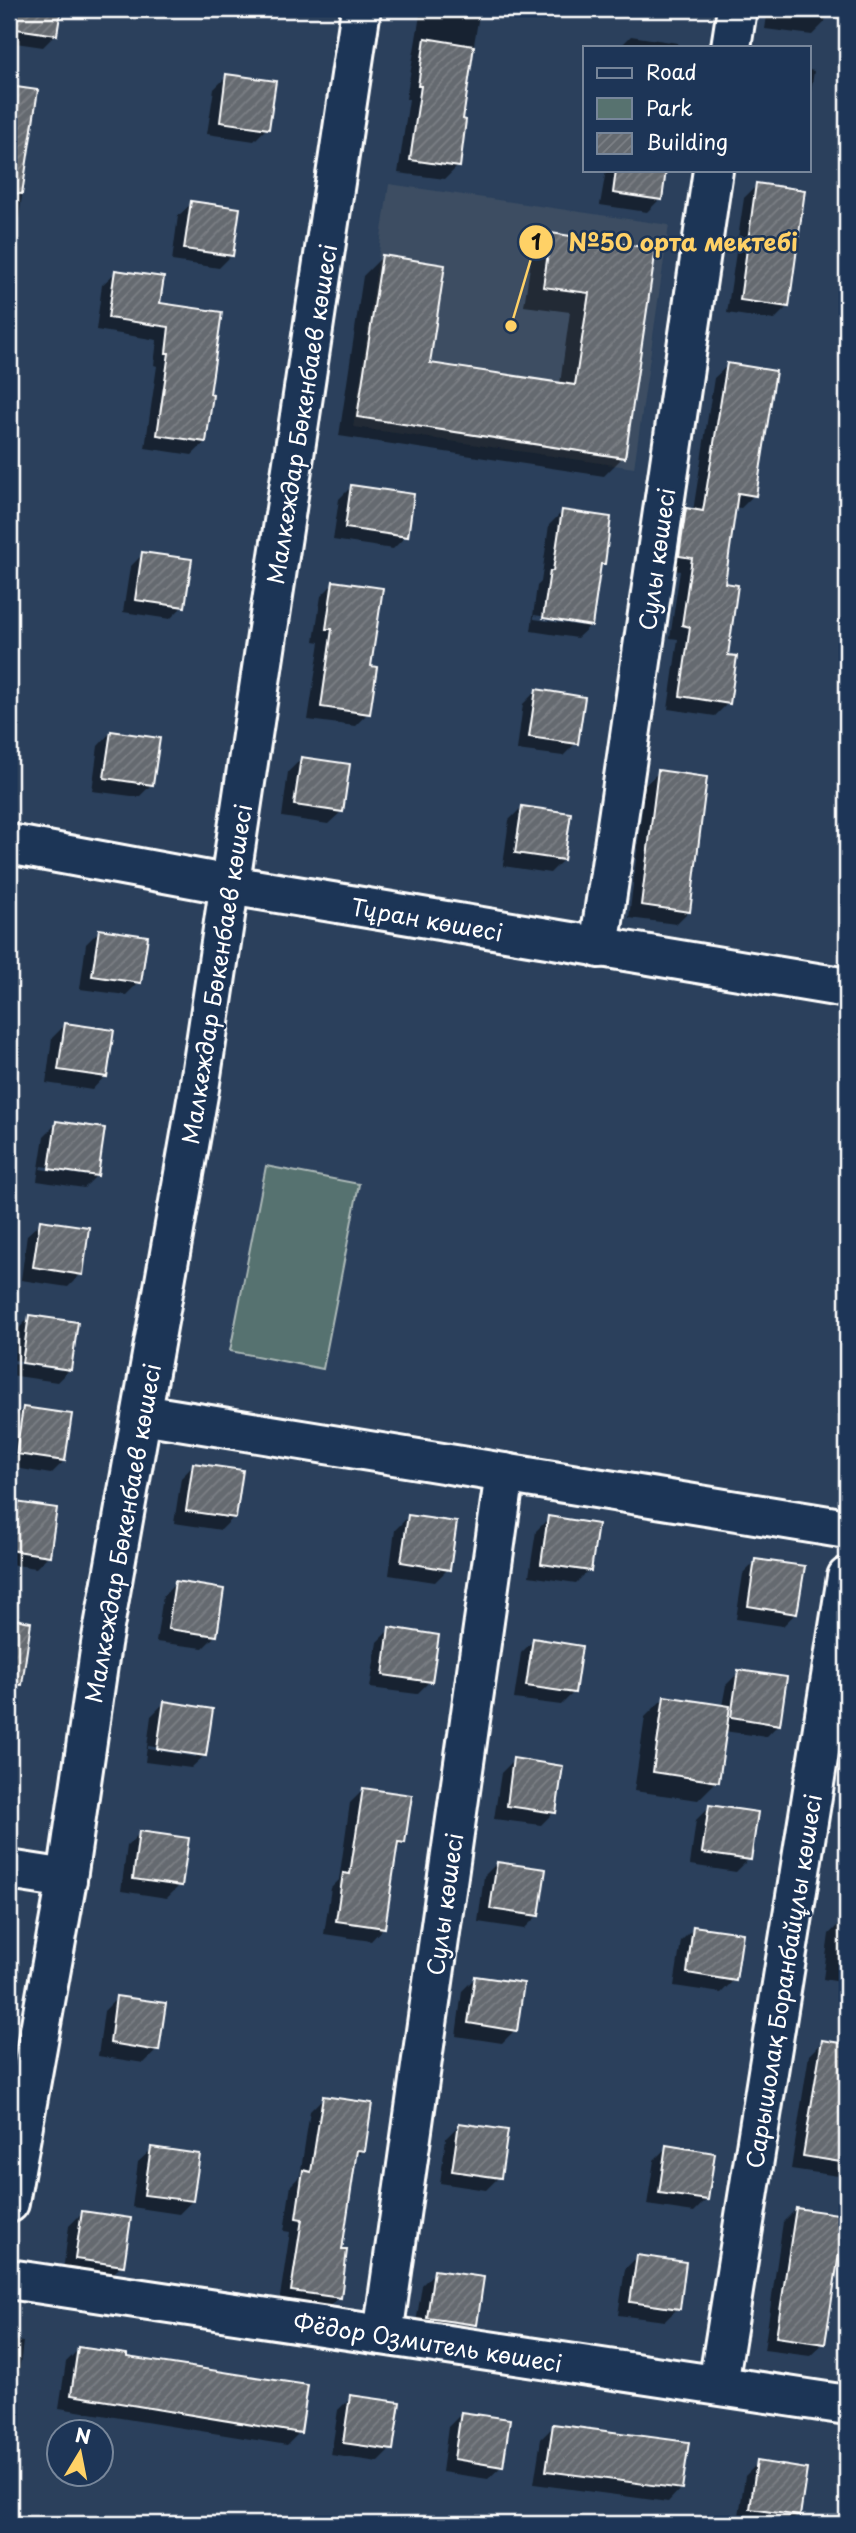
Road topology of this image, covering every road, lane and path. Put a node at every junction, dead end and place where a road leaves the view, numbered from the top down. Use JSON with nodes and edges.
{"nodes":[{"id":1,"x":361,"y":9,"type":"edge"},
{"id":2,"x":737,"y":9,"type":"edge"},
{"id":3,"x":731,"y":46,"type":"edge"},
{"id":4,"x":713,"y":172,"type":"edge"},
{"id":5,"x":9,"y":844,"type":"edge"},
{"id":6,"x":230,"y":886,"type":"junction"},
{"id":7,"x":599,"y":948,"type":"junction"},
{"id":8,"x":847,"y":988,"type":"edge"},
{"id":9,"x":142,"y":1414,"type":"junction"},
{"id":10,"x":505,"y":1473,"type":"junction"},
{"id":11,"x":847,"y":1529,"type":"edge"},
{"id":12,"x":847,"y":1577,"type":"edge"},
{"id":13,"x":9,"y":1870,"type":"edge"},
{"id":14,"x":67,"y":1879,"type":"junction"},
{"id":15,"x":9,"y":2203,"type":"edge"},
{"id":16,"x":9,"y":2279,"type":"edge"},
{"id":17,"x":383,"y":2335,"type":"junction"},
{"id":18,"x":718,"y":2385,"type":"junction"},
{"id":19,"x":847,"y":2405,"type":"edge"}],
"edges":[{"from":1,"to":6,"type":"street","name":"Малкеждар Бөкенбаев көшесі"},
{"from":2,"to":3,"type":"street"},
{"from":4,"to":7,"type":"street","name":"Сулы көшесі"},
{"from":5,"to":6,"type":"street","name":"Тұран көшесі"},
{"from":6,"to":7,"type":"street","name":"Тұран көшесі"},
{"from":6,"to":9,"type":"street","name":"Малкеждар Бөкенбаев көшесі"},
{"from":7,"to":8,"type":"street","name":"Тұран көшесі"},
{"from":9,"to":10,"type":"street"},
{"from":9,"to":14,"type":"street","name":"Малкеждар Бөкенбаев көшесі"},
{"from":10,"to":11,"type":"street"},
{"from":10,"to":17,"type":"street","name":"Сулы көшесі"},
{"from":12,"to":18,"type":"street","name":"Сарышолақ Боранбайұлы көшесі"},
{"from":13,"to":14,"type":"street"},
{"from":14,"to":15,"type":"street","name":"Малкеждар Бөкенбаев көшесі"},
{"from":16,"to":17,"type":"street","name":"Фёдор Озмитель көшесі"},
{"from":17,"to":18,"type":"street","name":"Фёдор Озмитель көшесі"},
{"from":18,"to":19,"type":"street","name":"Фёдор Озмитель көшесі"}]}
